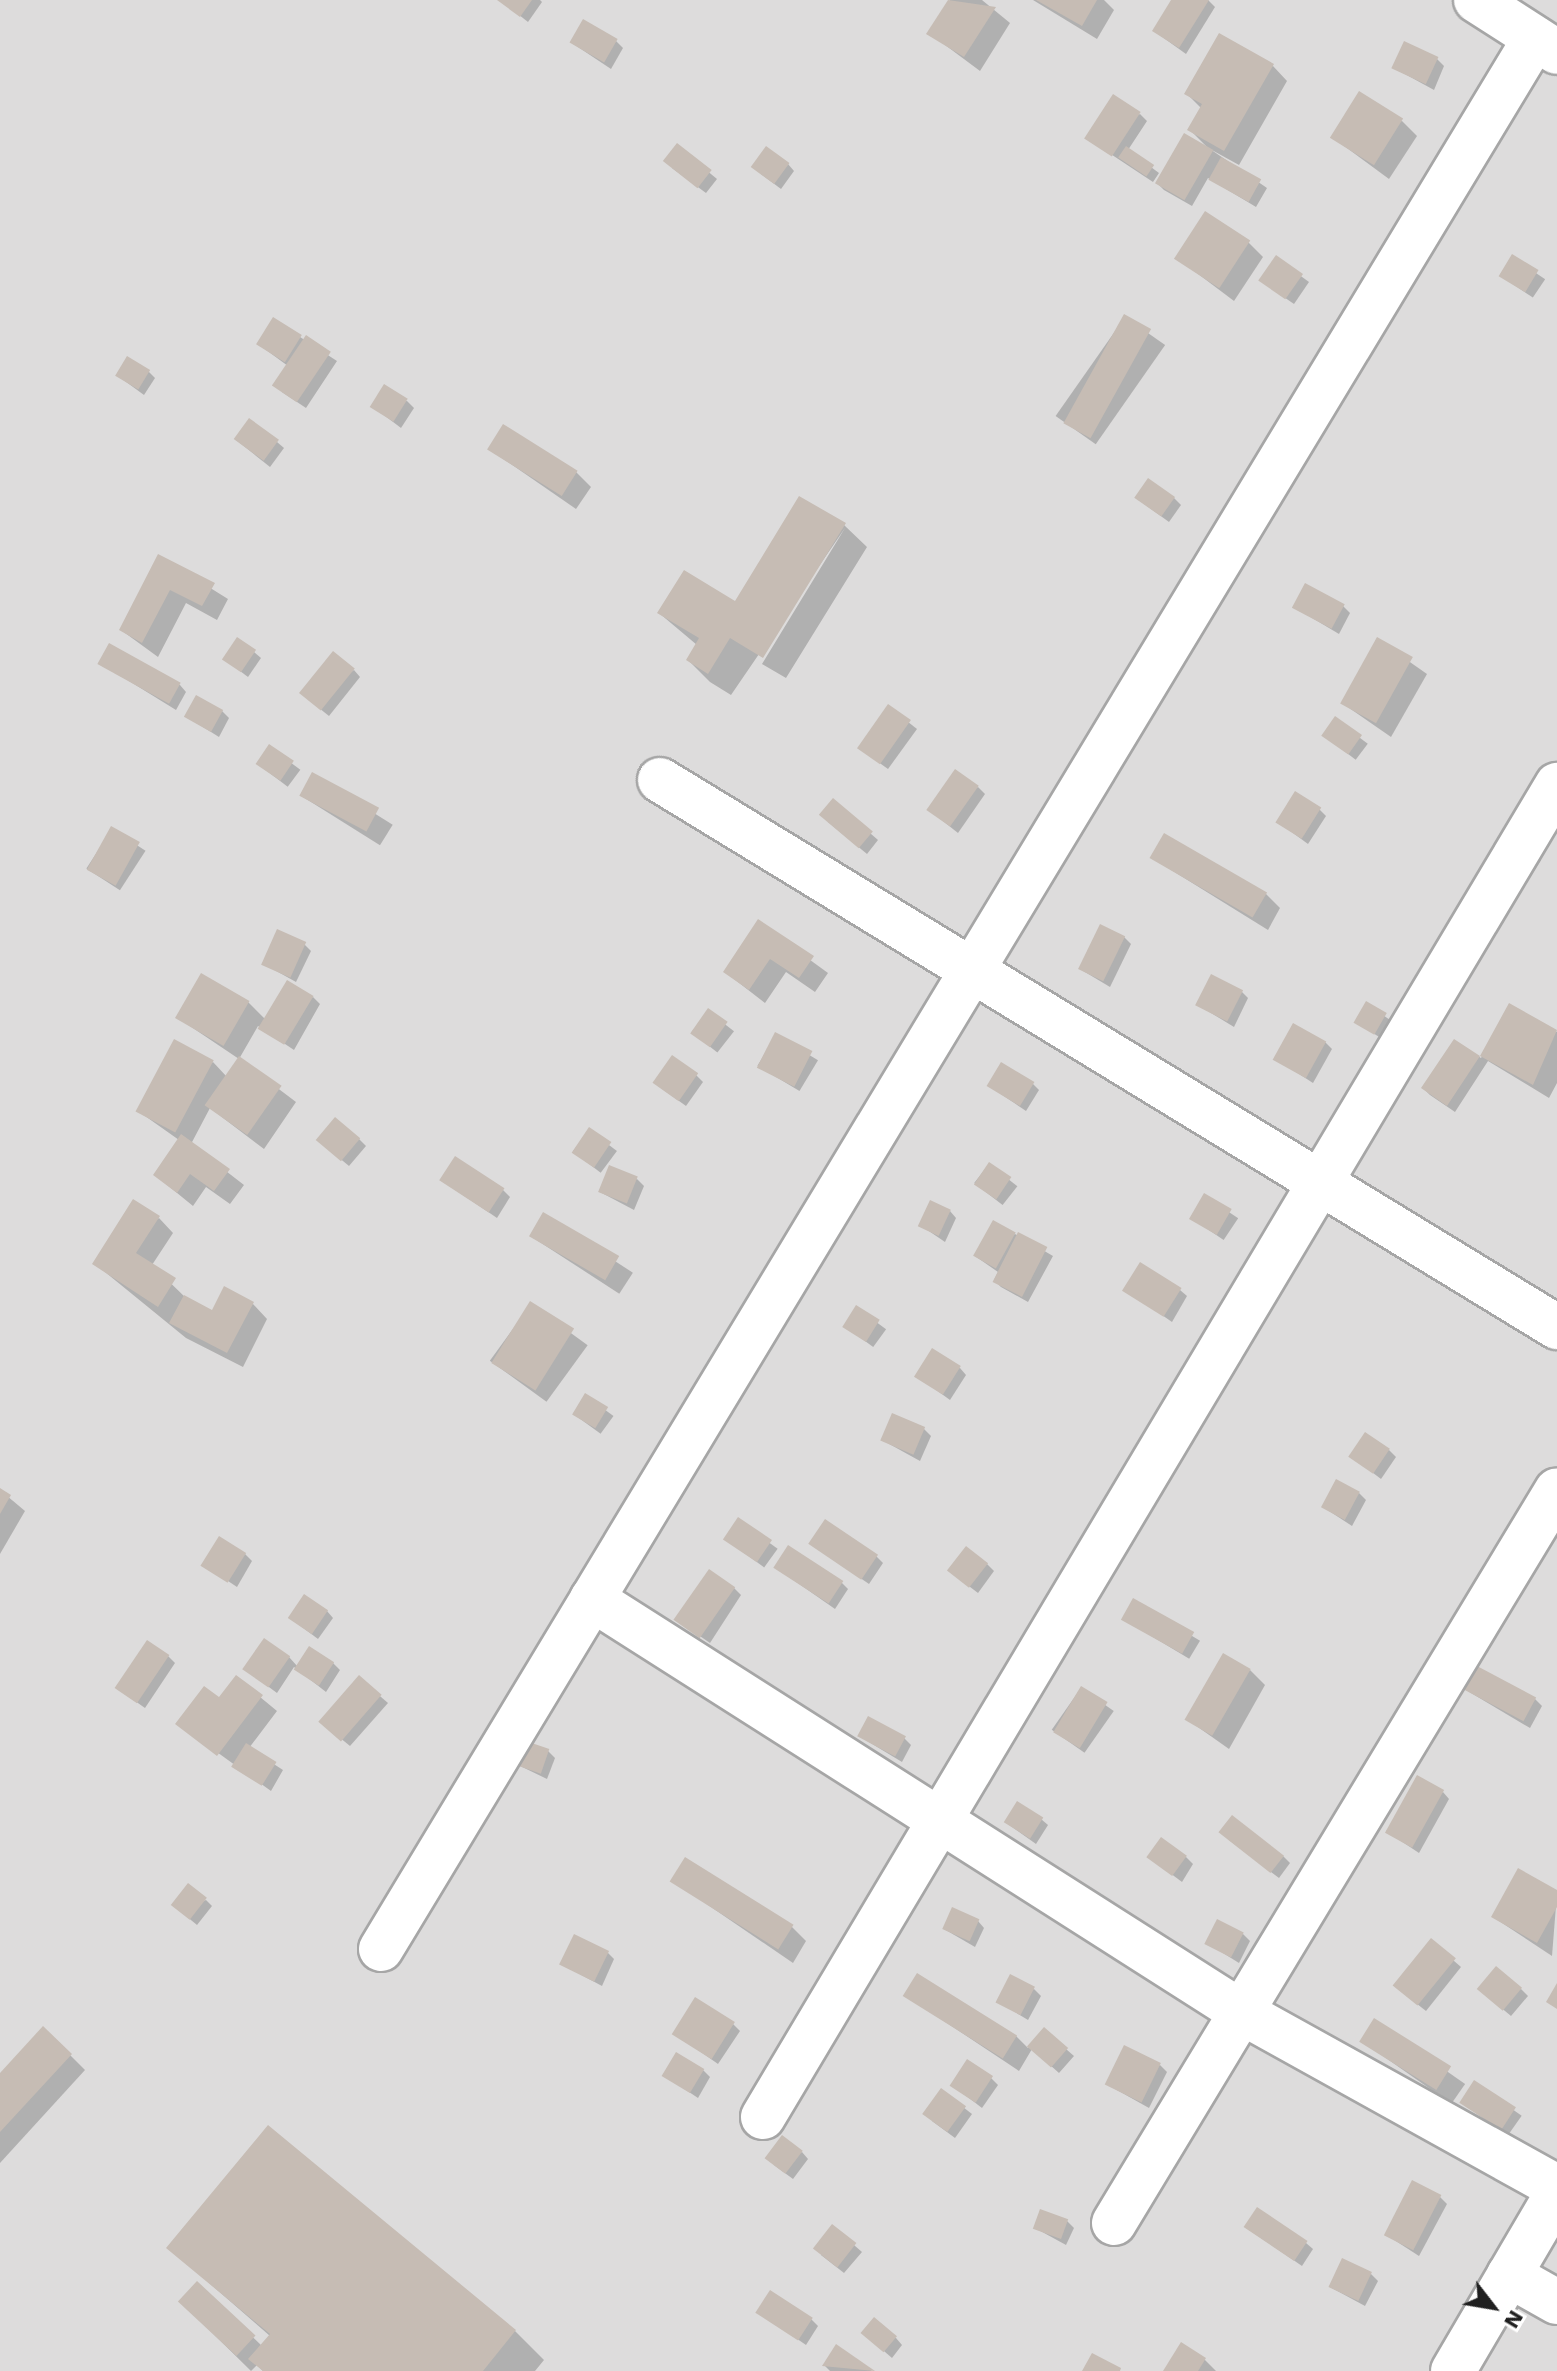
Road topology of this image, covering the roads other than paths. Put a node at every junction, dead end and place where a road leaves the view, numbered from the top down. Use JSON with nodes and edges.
{"nodes":[{"id":1,"x":1476,"y":0,"type":"edge"},
{"id":2,"x":1546,"y":45,"type":"edge"},
{"id":3,"x":660,"y":780,"type":"dead end"},
{"id":4,"x":1557,"y":785,"type":"edge"},
{"id":5,"x":972,"y":970,"type":"junction"},
{"id":6,"x":1319,"y":1182,"type":"junction"},
{"id":7,"x":1557,"y":1327,"type":"edge"},
{"id":8,"x":1557,"y":1490,"type":"edge"},
{"id":9,"x":592,"y":1599,"type":"junction"},
{"id":10,"x":940,"y":1820,"type":"junction"},
{"id":11,"x":381,"y":1949,"type":"dead end"},
{"id":12,"x":1241,"y":2012,"type":"junction"},
{"id":13,"x":763,"y":2117,"type":"dead end"},
{"id":14,"x":1557,"y":2187,"type":"edge"},
{"id":15,"x":1557,"y":2194,"type":"edge"},
{"id":16,"x":1114,"y":2223,"type":"dead end"},
{"id":17,"x":1509,"y":2275,"type":"junction"},
{"id":18,"x":1557,"y":2302,"type":"edge"},
{"id":19,"x":1453,"y":2371,"type":"edge"}],
"edges":[{"from":1,"to":2,"type":"street"},
{"from":2,"to":5,"type":"street"},
{"from":3,"to":5,"type":"street"},
{"from":4,"to":6,"type":"street"},
{"from":5,"to":6,"type":"street"},
{"from":5,"to":9,"type":"street"},
{"from":6,"to":7,"type":"street"},
{"from":6,"to":10,"type":"street"},
{"from":8,"to":12,"type":"street"},
{"from":9,"to":10,"type":"street"},
{"from":9,"to":11,"type":"street"},
{"from":10,"to":12,"type":"street"},
{"from":10,"to":13,"type":"street"},
{"from":12,"to":14,"type":"street"},
{"from":12,"to":16,"type":"street"},
{"from":15,"to":17,"type":"street"},
{"from":17,"to":18,"type":"street"},
{"from":17,"to":19,"type":"street"}]}
